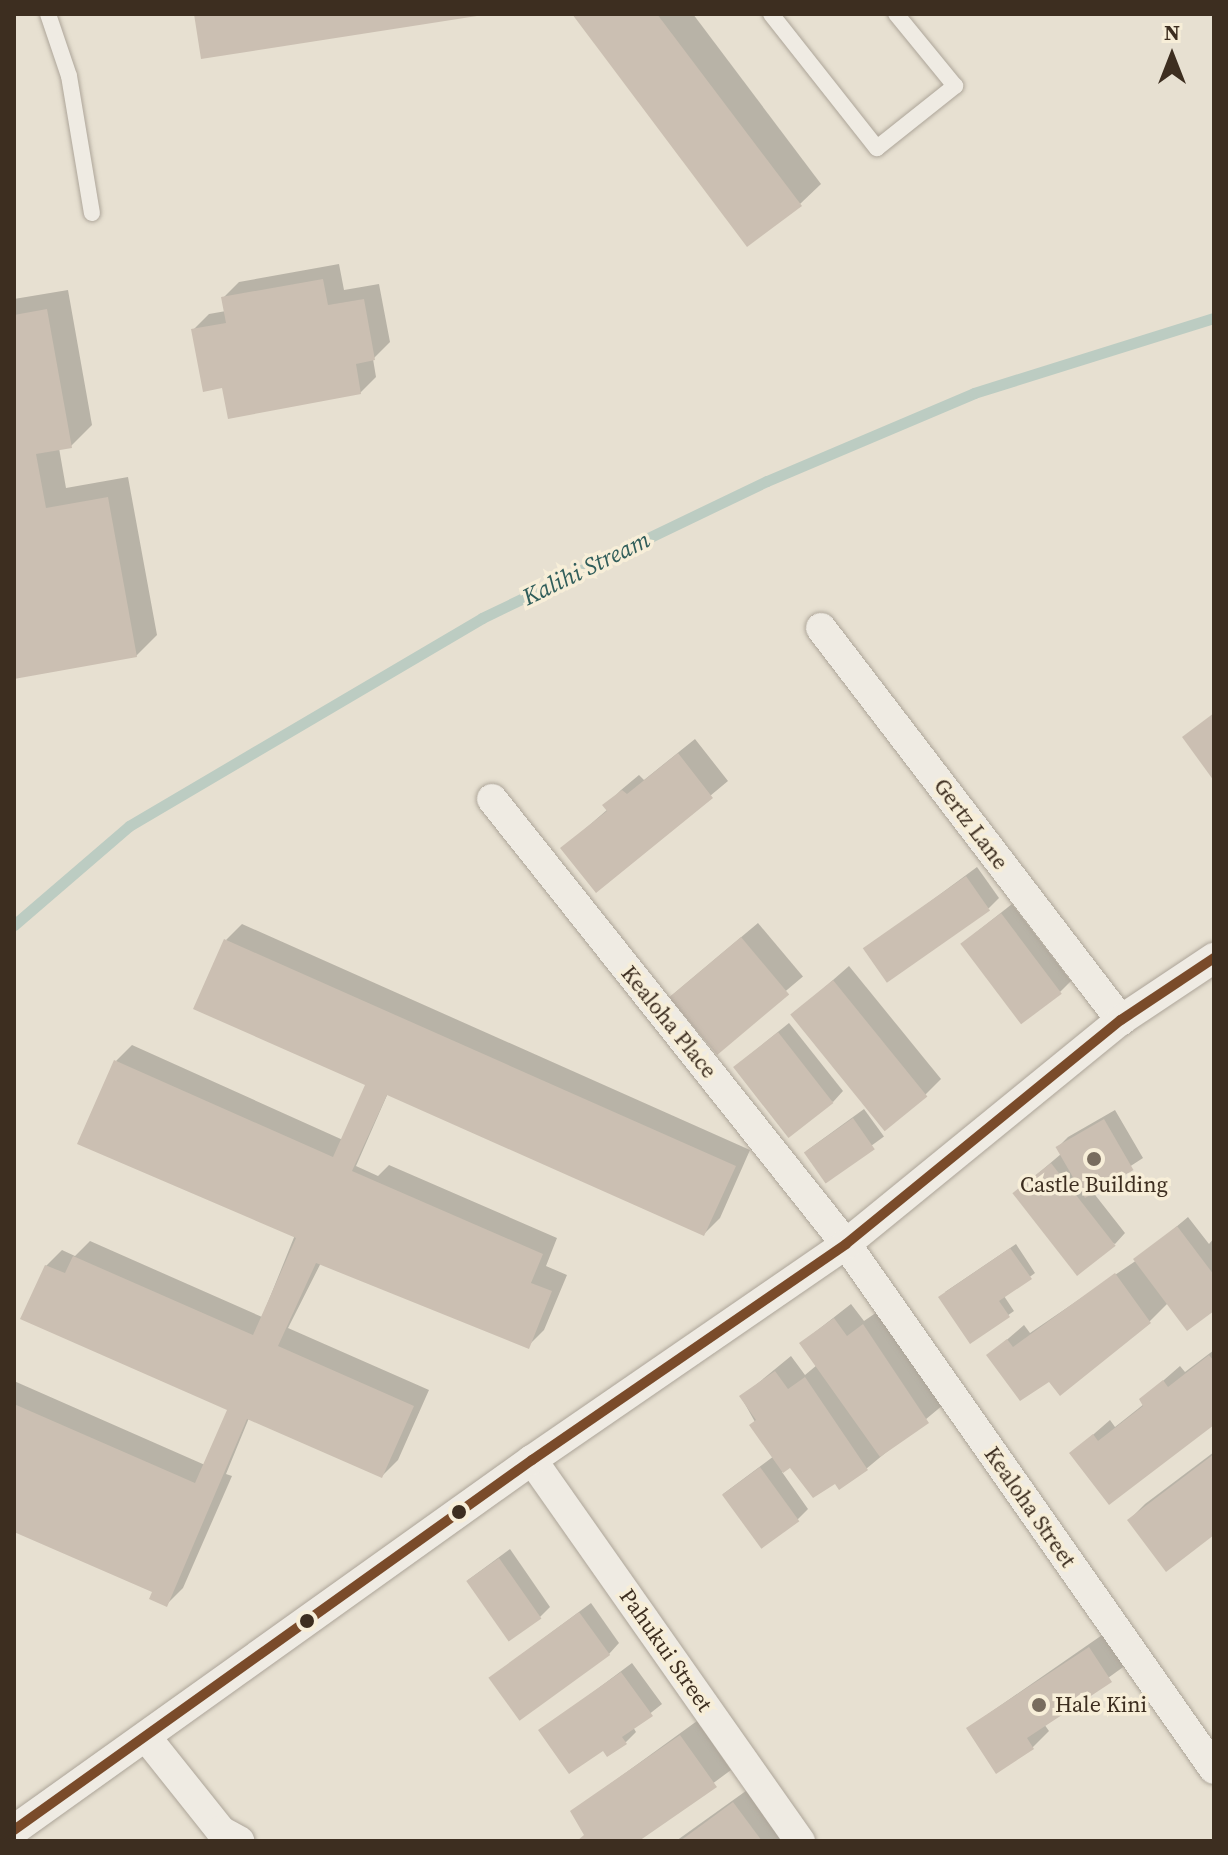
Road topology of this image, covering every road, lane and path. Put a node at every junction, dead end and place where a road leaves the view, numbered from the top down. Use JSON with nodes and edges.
{"nodes":[{"id":1,"x":48,"y":14,"type":"edge"},
{"id":2,"x":771,"y":14,"type":"edge"},
{"id":3,"x":896,"y":14,"type":"edge"},
{"id":4,"x":92,"y":213,"type":"dead end"},
{"id":5,"x":821,"y":628,"type":"dead end"},
{"id":6,"x":492,"y":799,"type":"dead end"},
{"id":7,"x":1214,"y":958,"type":"edge"},
{"id":8,"x":1121,"y":1020,"type":"junction"},
{"id":9,"x":846,"y":1244,"type":"junction"},
{"id":10,"x":532,"y":1460,"type":"junction"},
{"id":11,"x":146,"y":1737,"type":"junction"},
{"id":12,"x":1214,"y":1769,"type":"edge"},
{"id":13,"x":14,"y":1830,"type":"edge"},
{"id":14,"x":239,"y":1841,"type":"edge"},
{"id":15,"x":800,"y":1841,"type":"edge"}],
"edges":[{"from":1,"to":4,"type":"lane"},
{"from":2,"to":3,"type":"lane"},
{"from":5,"to":8,"type":"street","name":"Gertz Lane"},
{"from":6,"to":9,"type":"street","name":"Kealoha Place"},
{"from":7,"to":8,"type":"street"},
{"from":8,"to":9,"type":"street"},
{"from":9,"to":10,"type":"street"},
{"from":9,"to":12,"type":"street","name":"Kealoha Street"},
{"from":10,"to":11,"type":"street"},
{"from":10,"to":15,"type":"street","name":"Pahukui Street"},
{"from":11,"to":13,"type":"street"},
{"from":11,"to":14,"type":"street"}]}
